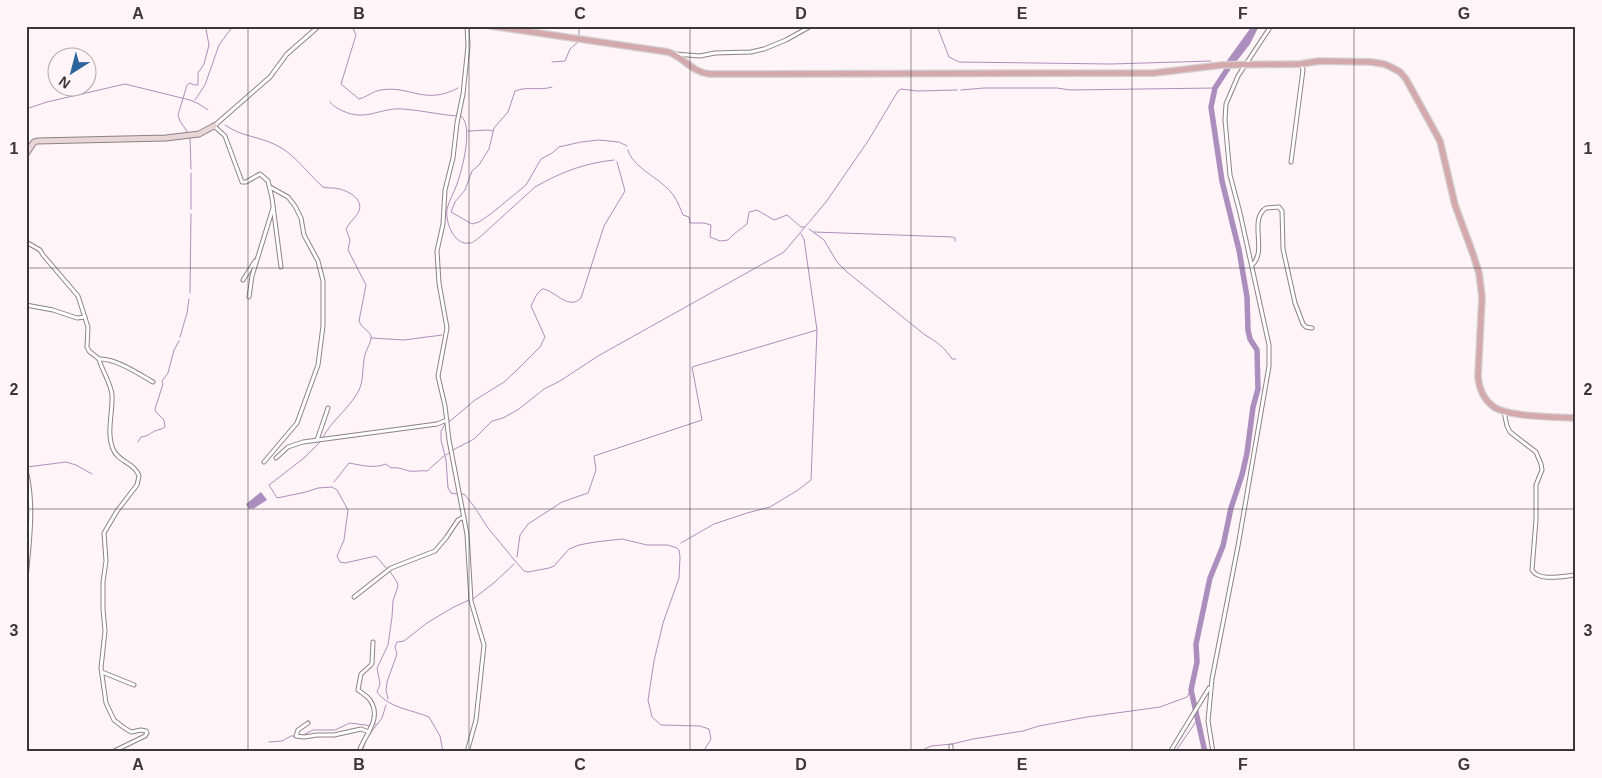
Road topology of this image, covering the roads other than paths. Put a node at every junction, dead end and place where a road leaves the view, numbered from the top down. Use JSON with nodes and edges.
{"nodes":[{"id":1,"x":318,"y":26,"type":"edge"},
{"id":2,"x":467,"y":26,"type":"edge"},
{"id":3,"x":491,"y":26,"type":"edge"},
{"id":4,"x":811,"y":26,"type":"edge"},
{"id":5,"x":1271,"y":26,"type":"edge"},
{"id":6,"x":673,"y":54,"type":"junction"},
{"id":7,"x":1300,"y":64,"type":"junction"},
{"id":8,"x":1245,"y":65,"type":"junction"},
{"id":9,"x":214,"y":126,"type":"junction"},
{"id":10,"x":26,"y":154,"type":"edge"},
{"id":11,"x":1291,"y":162,"type":"dead end"},
{"id":12,"x":269,"y":187,"type":"junction"},
{"id":13,"x":273,"y":207,"type":"junction"},
{"id":14,"x":26,"y":242,"type":"edge"},
{"id":15,"x":258,"y":256,"type":"junction"},
{"id":16,"x":1252,"y":265,"type":"junction"},
{"id":17,"x":281,"y":267,"type":"dead end"},
{"id":18,"x":243,"y":280,"type":"dead end"},
{"id":19,"x":249,"y":297,"type":"dead end"},
{"id":20,"x":26,"y":305,"type":"edge"},
{"id":21,"x":85,"y":317,"type":"junction"},
{"id":22,"x":1312,"y":328,"type":"dead end"},
{"id":23,"x":98,"y":359,"type":"junction"},
{"id":24,"x":153,"y":382,"type":"dead end"},
{"id":25,"x":328,"y":408,"type":"dead end"},
{"id":26,"x":1504,"y":412,"type":"junction"},
{"id":27,"x":1576,"y":418,"type":"edge"},
{"id":28,"x":447,"y":420,"type":"junction"},
{"id":29,"x":317,"y":440,"type":"junction"},
{"id":30,"x":276,"y":458,"type":"dead end"},
{"id":31,"x":264,"y":462,"type":"dead end"},
{"id":32,"x":26,"y":470,"type":"edge"},
{"id":33,"x":464,"y":518,"type":"junction"},
{"id":34,"x":27,"y":561,"type":"edge"},
{"id":35,"x":1576,"y":575,"type":"edge"},
{"id":36,"x":26,"y":579,"type":"edge"},
{"id":37,"x":354,"y":598,"type":"dead end"},
{"id":38,"x":373,"y":642,"type":"dead end"},
{"id":39,"x":102,"y":671,"type":"junction"},
{"id":40,"x":134,"y":684,"type":"dead end"},
{"id":41,"x":1211,"y":686,"type":"junction"},
{"id":42,"x":308,"y":723,"type":"dead end"},
{"id":43,"x":369,"y":732,"type":"junction"},
{"id":44,"x":951,"y":746,"type":"dead end"},
{"id":45,"x":112,"y":752,"type":"edge"},
{"id":46,"x":359,"y":752,"type":"edge"},
{"id":47,"x":467,"y":752,"type":"edge"},
{"id":48,"x":951,"y":752,"type":"edge"},
{"id":49,"x":1170,"y":752,"type":"edge"},
{"id":50,"x":1213,"y":752,"type":"edge"}],
"edges":[{"from":1,"to":9,"type":"street"},
{"from":2,"to":28,"type":"street"},
{"from":3,"to":6,"type":"main road"},
{"from":4,"to":6,"type":"street"},
{"from":5,"to":8,"type":"street"},
{"from":6,"to":8,"type":"main road"},
{"from":7,"to":8,"type":"main road"},
{"from":7,"to":11,"type":"street"},
{"from":7,"to":26,"type":"main road"},
{"from":8,"to":16,"type":"street"},
{"from":9,"to":10,"type":"street"},
{"from":9,"to":12,"type":"street"},
{"from":12,"to":13,"type":"street"},
{"from":12,"to":31,"type":"street"},
{"from":13,"to":15,"type":"street"},
{"from":13,"to":17,"type":"street"},
{"from":14,"to":21,"type":"street"},
{"from":15,"to":18,"type":"street"},
{"from":15,"to":19,"type":"street"},
{"from":16,"to":22,"type":"street"},
{"from":16,"to":41,"type":"street"},
{"from":20,"to":21,"type":"street"},
{"from":21,"to":23,"type":"street"},
{"from":23,"to":24,"type":"street"},
{"from":23,"to":39,"type":"street"},
{"from":25,"to":29,"type":"street"},
{"from":26,"to":27,"type":"main road"},
{"from":26,"to":35,"type":"street"},
{"from":28,"to":29,"type":"street"},
{"from":28,"to":33,"type":"street"},
{"from":29,"to":30,"type":"street"},
{"from":32,"to":34,"type":"street"},
{"from":33,"to":37,"type":"street"},
{"from":33,"to":47,"type":"street"},
{"from":34,"to":36,"type":"street"},
{"from":38,"to":43,"type":"street"},
{"from":39,"to":40,"type":"street"},
{"from":39,"to":45,"type":"street"},
{"from":41,"to":49,"type":"street"},
{"from":41,"to":50,"type":"street"},
{"from":42,"to":43,"type":"street"},
{"from":43,"to":46,"type":"street"},
{"from":44,"to":48,"type":"street"}]}
